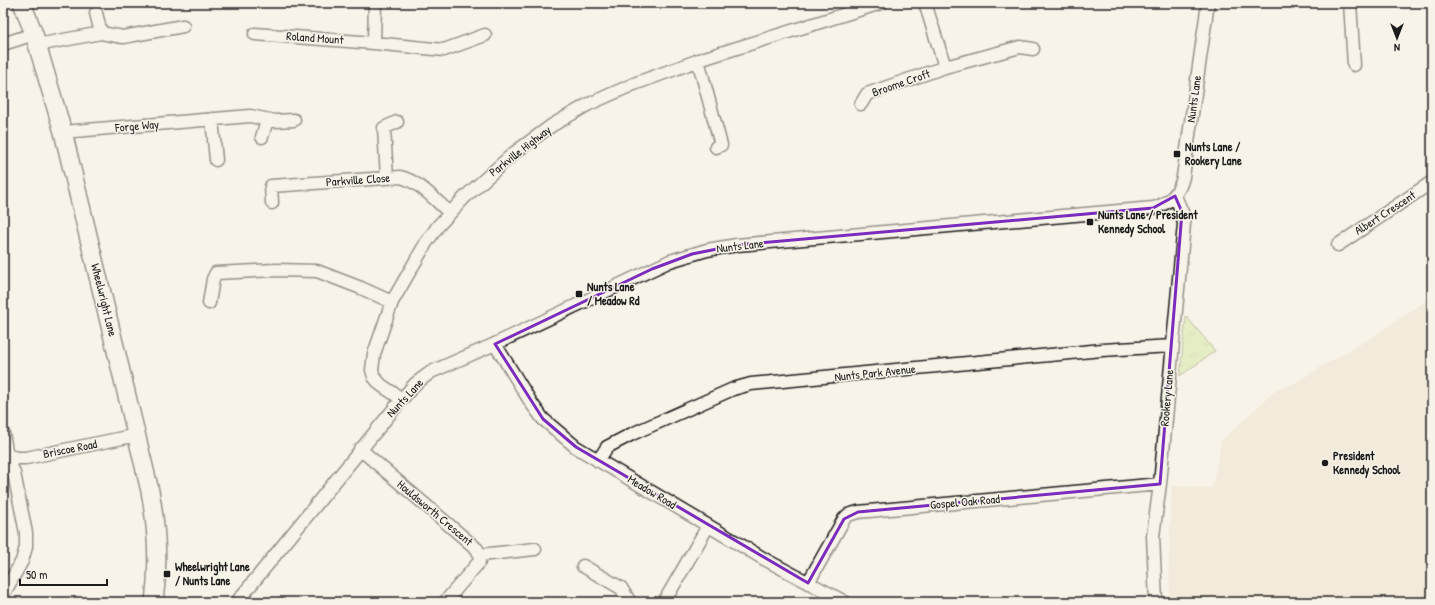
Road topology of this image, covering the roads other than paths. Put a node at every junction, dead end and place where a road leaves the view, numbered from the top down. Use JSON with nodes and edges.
{"nodes":[{"id":1,"x":22,"y":3,"type":"edge"},
{"id":2,"x":375,"y":3,"type":"edge"},
{"id":3,"x":881,"y":3,"type":"edge"},
{"id":4,"x":926,"y":3,"type":"edge"},
{"id":5,"x":1208,"y":3,"type":"edge"},
{"id":6,"x":1350,"y":3,"type":"edge"},
{"id":7,"x":96,"y":13,"type":"dead end"},
{"id":8,"x":183,"y":26,"type":"dead end"},
{"id":9,"x":101,"y":33,"type":"junction"},
{"id":10,"x":255,"y":34,"type":"dead end"},
{"id":11,"x":485,"y":35,"type":"dead end"},
{"id":12,"x":35,"y":40,"type":"junction"},
{"id":13,"x":374,"y":43,"type":"junction"},
{"id":14,"x":3,"y":44,"type":"edge"},
{"id":15,"x":1033,"y":49,"type":"dead end"},
{"id":16,"x":698,"y":60,"type":"junction"},
{"id":17,"x":1354,"y":65,"type":"dead end"},
{"id":18,"x":945,"y":67,"type":"junction"},
{"id":19,"x":861,"y":104,"type":"dead end"},
{"id":20,"x":212,"y":119,"type":"junction"},
{"id":21,"x":267,"y":120,"type":"junction"},
{"id":22,"x":294,"y":120,"type":"dead end"},
{"id":23,"x":397,"y":122,"type":"dead end"},
{"id":24,"x":63,"y":132,"type":"junction"},
{"id":25,"x":262,"y":137,"type":"dead end"},
{"id":26,"x":721,"y":146,"type":"dead end"},
{"id":27,"x":216,"y":160,"type":"dead end"},
{"id":28,"x":387,"y":178,"type":"junction"},
{"id":29,"x":1432,"y":182,"type":"edge"},
{"id":30,"x":1175,"y":196,"type":"junction"},
{"id":31,"x":272,"y":203,"type":"dead end"},
{"id":32,"x":450,"y":213,"type":"junction"},
{"id":33,"x":1338,"y":245,"type":"dead end"},
{"id":34,"x":392,"y":302,"type":"junction"},
{"id":35,"x":208,"y":303,"type":"dead end"},
{"id":36,"x":495,"y":344,"type":"junction"},
{"id":37,"x":1172,"y":346,"type":"junction"},
{"id":38,"x":402,"y":399,"type":"junction"},
{"id":39,"x":3,"y":433,"type":"edge"},
{"id":40,"x":137,"y":435,"type":"junction"},
{"id":41,"x":360,"y":449,"type":"junction"},
{"id":42,"x":5,"y":455,"type":"edge"},
{"id":43,"x":598,"y":461,"type":"junction"},
{"id":44,"x":1160,"y":484,"type":"junction"},
{"id":45,"x":708,"y":526,"type":"junction"},
{"id":46,"x":535,"y":549,"type":"dead end"},
{"id":47,"x":480,"y":555,"type":"junction"},
{"id":48,"x":583,"y":566,"type":"dead end"},
{"id":49,"x":808,"y":583,"type":"junction"},
{"id":50,"x":3,"y":595,"type":"edge"},
{"id":51,"x":154,"y":602,"type":"edge"},
{"id":52,"x":237,"y":602,"type":"edge"},
{"id":53,"x":445,"y":602,"type":"edge"},
{"id":54,"x":630,"y":602,"type":"edge"},
{"id":55,"x":664,"y":602,"type":"edge"},
{"id":56,"x":845,"y":602,"type":"edge"},
{"id":57,"x":1156,"y":602,"type":"edge"}],
"edges":[{"from":1,"to":12,"type":"street","name":"Wheelwright Lane"},
{"from":2,"to":13,"type":"street"},
{"from":3,"to":16,"type":"street","name":"Parkville Highway"},
{"from":4,"to":18,"type":"street","name":"Broome Croft"},
{"from":5,"to":30,"type":"street","name":"Nunts Lane"},
{"from":6,"to":17,"type":"street"},
{"from":7,"to":9,"type":"street"},
{"from":8,"to":9,"type":"street"},
{"from":9,"to":12,"type":"street"},
{"from":10,"to":13,"type":"street","name":"Roland Mount"},
{"from":11,"to":13,"type":"street","name":"Roland Mount"},
{"from":12,"to":14,"type":"street"},
{"from":12,"to":24,"type":"street","name":"Wheelwright Lane"},
{"from":15,"to":18,"type":"street","name":"Broome Croft"},
{"from":16,"to":26,"type":"street"},
{"from":16,"to":32,"type":"street","name":"Parkville Highway"},
{"from":18,"to":19,"type":"street","name":"Broome Croft"},
{"from":20,"to":21,"type":"street","name":"Forge Way"},
{"from":20,"to":24,"type":"street","name":"Forge Way"},
{"from":20,"to":27,"type":"street"},
{"from":21,"to":22,"type":"street","name":"Forge Way"},
{"from":21,"to":25,"type":"street"},
{"from":23,"to":28,"type":"street"},
{"from":24,"to":40,"type":"street","name":"Wheelwright Lane"},
{"from":28,"to":31,"type":"street","name":"Parkville Close"},
{"from":28,"to":32,"type":"street","name":"Parkville Close"},
{"from":29,"to":33,"type":"street","name":"Albert Crescent"},
{"from":30,"to":36,"type":"street","name":"Nunts Lane"},
{"from":30,"to":37,"type":"street","name":"Rookery Lane"},
{"from":32,"to":34,"type":"street","name":"Parkville Highway"},
{"from":34,"to":35,"type":"street"},
{"from":34,"to":38,"type":"street","name":"Parkville Highway"},
{"from":36,"to":38,"type":"street","name":"Nunts Lane"},
{"from":36,"to":43,"type":"street","name":"Meadow Road"},
{"from":37,"to":43,"type":"street","name":"Nunts Park Avenue"},
{"from":37,"to":44,"type":"street","name":"Rookery Lane"},
{"from":38,"to":41,"type":"street","name":"Nunts Lane"},
{"from":39,"to":42,"type":"street"},
{"from":40,"to":42,"type":"street","name":"Briscoe Road"},
{"from":40,"to":51,"type":"street","name":"Wheelwright Lane"},
{"from":41,"to":47,"type":"street","name":"Houldsworth Crescent"},
{"from":41,"to":52,"type":"street","name":"Nunts Lane"},
{"from":42,"to":50,"type":"street"},
{"from":43,"to":45,"type":"street","name":"Meadow Road"},
{"from":44,"to":49,"type":"street","name":"Gospel Oak Road"},
{"from":44,"to":57,"type":"street","name":"Rookery Lane"},
{"from":45,"to":49,"type":"street","name":"Meadow Road"},
{"from":45,"to":55,"type":"street"},
{"from":46,"to":47,"type":"street"},
{"from":47,"to":53,"type":"street","name":"Houldsworth Crescent"},
{"from":48,"to":54,"type":"street"},
{"from":49,"to":56,"type":"street","name":"Meadow Road"}]}
